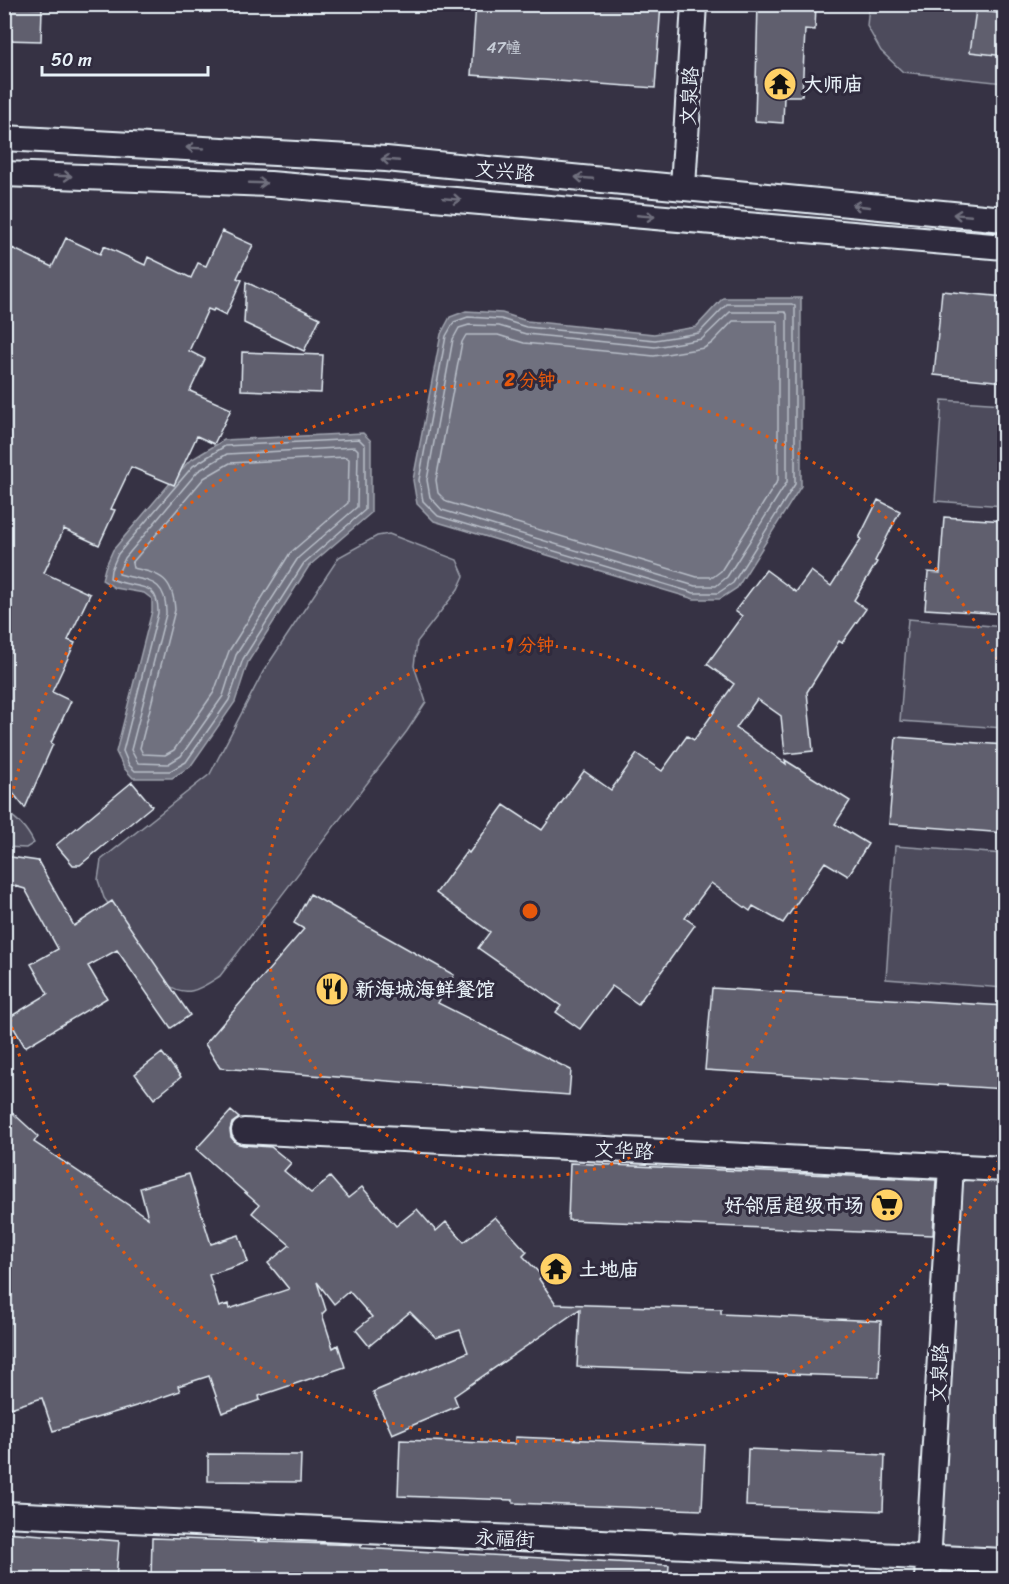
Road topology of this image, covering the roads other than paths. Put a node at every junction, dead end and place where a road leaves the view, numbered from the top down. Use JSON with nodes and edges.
{"nodes":[{"id":1,"x":694,"y":4,"type":"edge"},
{"id":2,"x":4,"y":138,"type":"edge"},
{"id":3,"x":4,"y":174,"type":"edge"},
{"id":4,"x":683,"y":187,"type":"junction"},
{"id":5,"x":920,"y":212,"type":"junction"},
{"id":6,"x":1005,"y":219,"type":"edge"},
{"id":7,"x":917,"y":239,"type":"junction"},
{"id":8,"x":1005,"y":247,"type":"edge"},
{"id":9,"x":243,"y":1131,"type":"dead end"},
{"id":10,"x":951,"y":1166,"type":"junction"},
{"id":11,"x":1005,"y":1169,"type":"edge"},
{"id":12,"x":4,"y":1514,"type":"edge"},
{"id":13,"x":1005,"y":1561,"type":"edge"},
{"id":14,"x":928,"y":1568,"type":"edge"}],
"edges":[{"from":1,"to":4,"type":"street","name":"文泉路"},
{"from":4,"to":2,"type":"street","name":"文兴路","one_way":true},
{"from":3,"to":7,"type":"street","name":"文兴路","one_way":true},
{"from":5,"to":4,"type":"street","name":"文兴路","one_way":true},
{"from":6,"to":5,"type":"street","name":"文兴路","one_way":true},
{"from":5,"to":7,"type":"street"},
{"from":7,"to":8,"type":"street","name":"文兴路"},
{"from":9,"to":10,"type":"street","name":"文华路"},
{"from":10,"to":11,"type":"street","name":"文华路"},
{"from":10,"to":14,"type":"street","name":"文泉路"},
{"from":12,"to":14,"type":"street","name":"永福街"},
{"from":13,"to":14,"type":"street","name":"永福街"}]}
